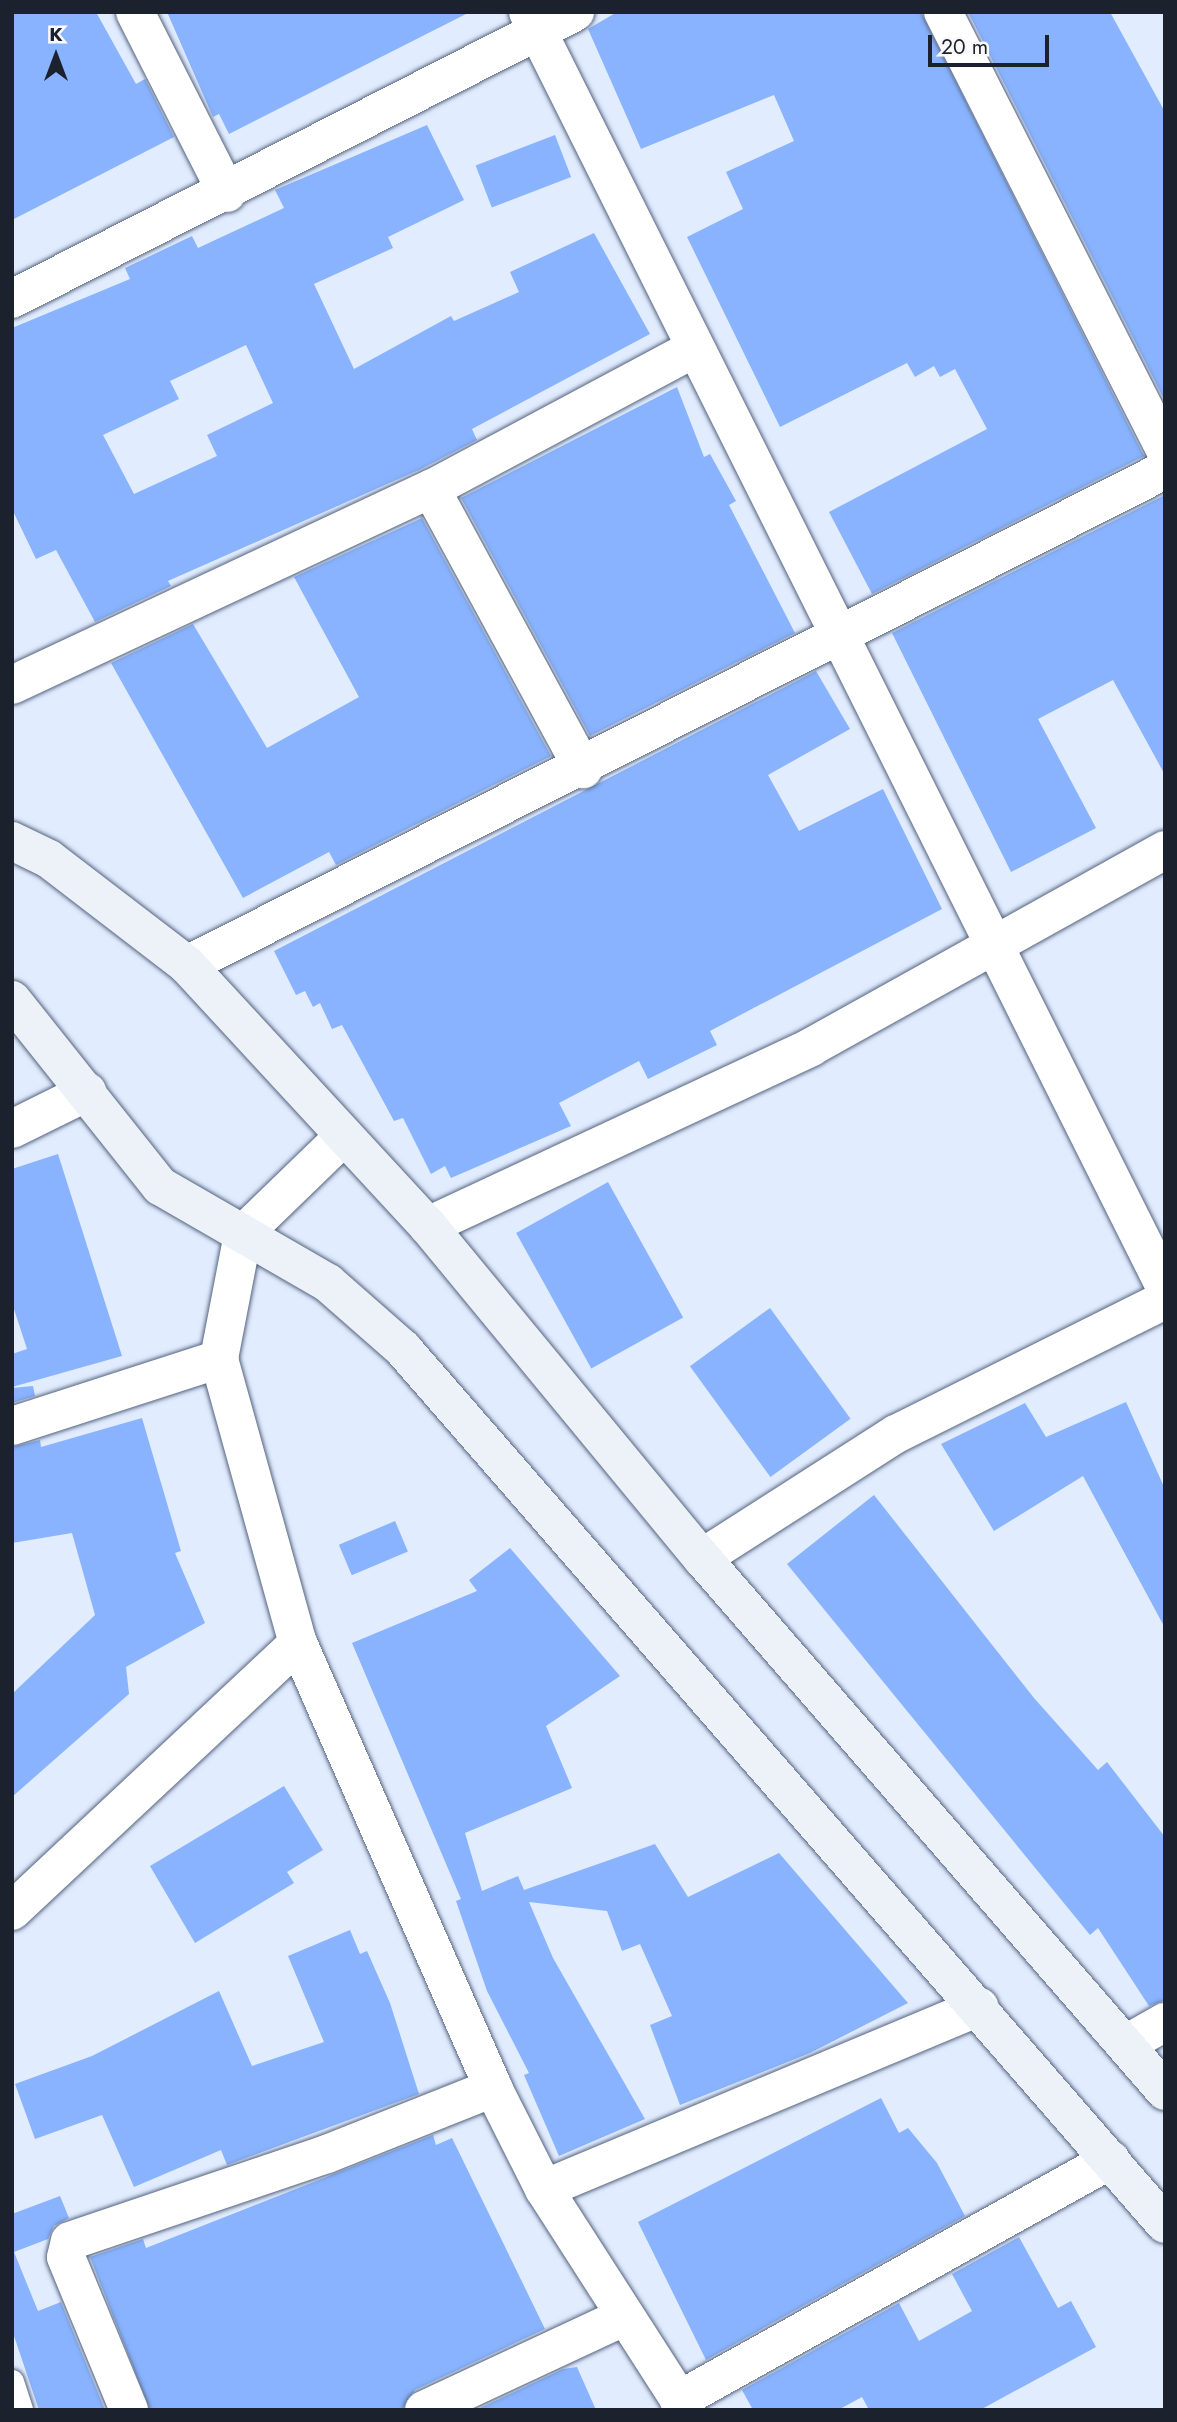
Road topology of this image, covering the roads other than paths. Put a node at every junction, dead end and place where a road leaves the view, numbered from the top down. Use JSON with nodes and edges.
{"nodes":[{"id":1,"x":135,"y":12,"type":"edge"},
{"id":2,"x":575,"y":12,"type":"edge"},
{"id":3,"x":943,"y":12,"type":"edge"},
{"id":4,"x":533,"y":22,"type":"edge"},
{"id":5,"x":227,"y":193,"type":"junction"},
{"id":6,"x":12,"y":299,"type":"edge"},
{"id":7,"x":693,"y":348,"type":"junction"},
{"id":8,"x":1165,"y":450,"type":"edge"},
{"id":9,"x":1165,"y":470,"type":"edge"},
{"id":10,"x":431,"y":489,"type":"junction"},
{"id":11,"x":840,"y":636,"type":"junction"},
{"id":12,"x":12,"y":685,"type":"edge"},
{"id":13,"x":583,"y":769,"type":"junction"},
{"id":14,"x":12,"y":841,"type":"edge"},
{"id":15,"x":1165,"y":850,"type":"edge"},
{"id":16,"x":997,"y":945,"type":"junction"},
{"id":17,"x":187,"y":965,"type":"junction"},
{"id":18,"x":12,"y":1000,"type":"edge"},
{"id":19,"x":87,"y":1092,"type":"junction"},
{"id":20,"x":12,"y":1129,"type":"edge"},
{"id":21,"x":344,"y":1136,"type":"junction"},
{"id":22,"x":428,"y":1226,"type":"junction"},
{"id":23,"x":243,"y":1234,"type":"junction"},
{"id":24,"x":1165,"y":1287,"type":"edge"},
{"id":25,"x":1165,"y":1300,"type":"edge"},
{"id":26,"x":219,"y":1359,"type":"junction"},
{"id":27,"x":12,"y":1426,"type":"edge"},
{"id":28,"x":702,"y":1558,"type":"junction"},
{"id":29,"x":298,"y":1643,"type":"junction"},
{"id":30,"x":12,"y":1911,"type":"edge"},
{"id":31,"x":980,"y":2007,"type":"junction"},
{"id":32,"x":1165,"y":2022,"type":"edge"},
{"id":33,"x":1128,"y":2043,"type":"junction"},
{"id":34,"x":493,"y":2088,"type":"junction"},
{"id":35,"x":1165,"y":2091,"type":"edge"},
{"id":36,"x":1111,"y":2160,"type":"junction"},
{"id":37,"x":544,"y":2189,"type":"junction"},
{"id":38,"x":1165,"y":2224,"type":"edge"},
{"id":39,"x":623,"y":2317,"type":"junction"},
{"id":40,"x":12,"y":2382,"type":"edge"},
{"id":41,"x":683,"y":2405,"type":"edge"},
{"id":42,"x":22,"y":2410,"type":"edge"},
{"id":43,"x":130,"y":2410,"type":"edge"},
{"id":44,"x":424,"y":2410,"type":"edge"}],
"edges":[{"from":1,"to":5,"type":"street"},
{"from":2,"to":4,"type":"street"},
{"from":3,"to":8,"type":"street"},
{"from":4,"to":5,"type":"street"},
{"from":4,"to":7,"type":"street"},
{"from":5,"to":6,"type":"street"},
{"from":7,"to":10,"type":"street"},
{"from":7,"to":11,"type":"street"},
{"from":9,"to":11,"type":"street"},
{"from":10,"to":12,"type":"street"},
{"from":10,"to":13,"type":"street"},
{"from":11,"to":13,"type":"street"},
{"from":11,"to":16,"type":"street"},
{"from":13,"to":17,"type":"street"},
{"from":14,"to":17,"type":"main road"},
{"from":15,"to":16,"type":"street"},
{"from":16,"to":22,"type":"street"},
{"from":16,"to":24,"type":"street"},
{"from":17,"to":21,"type":"main road"},
{"from":18,"to":19,"type":"main road"},
{"from":19,"to":20,"type":"street"},
{"from":19,"to":23,"type":"main road"},
{"from":21,"to":22,"type":"main road"},
{"from":21,"to":23,"type":"street"},
{"from":22,"to":28,"type":"main road"},
{"from":23,"to":26,"type":"street"},
{"from":23,"to":31,"type":"main road"},
{"from":25,"to":28,"type":"street"},
{"from":26,"to":27,"type":"street"},
{"from":26,"to":29,"type":"street"},
{"from":28,"to":33,"type":"main road"},
{"from":29,"to":30,"type":"street"},
{"from":29,"to":34,"type":"street"},
{"from":31,"to":36,"type":"main road"},
{"from":31,"to":37,"type":"street"},
{"from":32,"to":33,"type":"street"},
{"from":33,"to":35,"type":"main road"},
{"from":34,"to":37,"type":"street"},
{"from":34,"to":43,"type":"street"},
{"from":36,"to":38,"type":"main road"},
{"from":36,"to":41,"type":"street"},
{"from":37,"to":39,"type":"street"},
{"from":39,"to":41,"type":"street"},
{"from":39,"to":44,"type":"street"},
{"from":40,"to":42,"type":"lane"}]}
